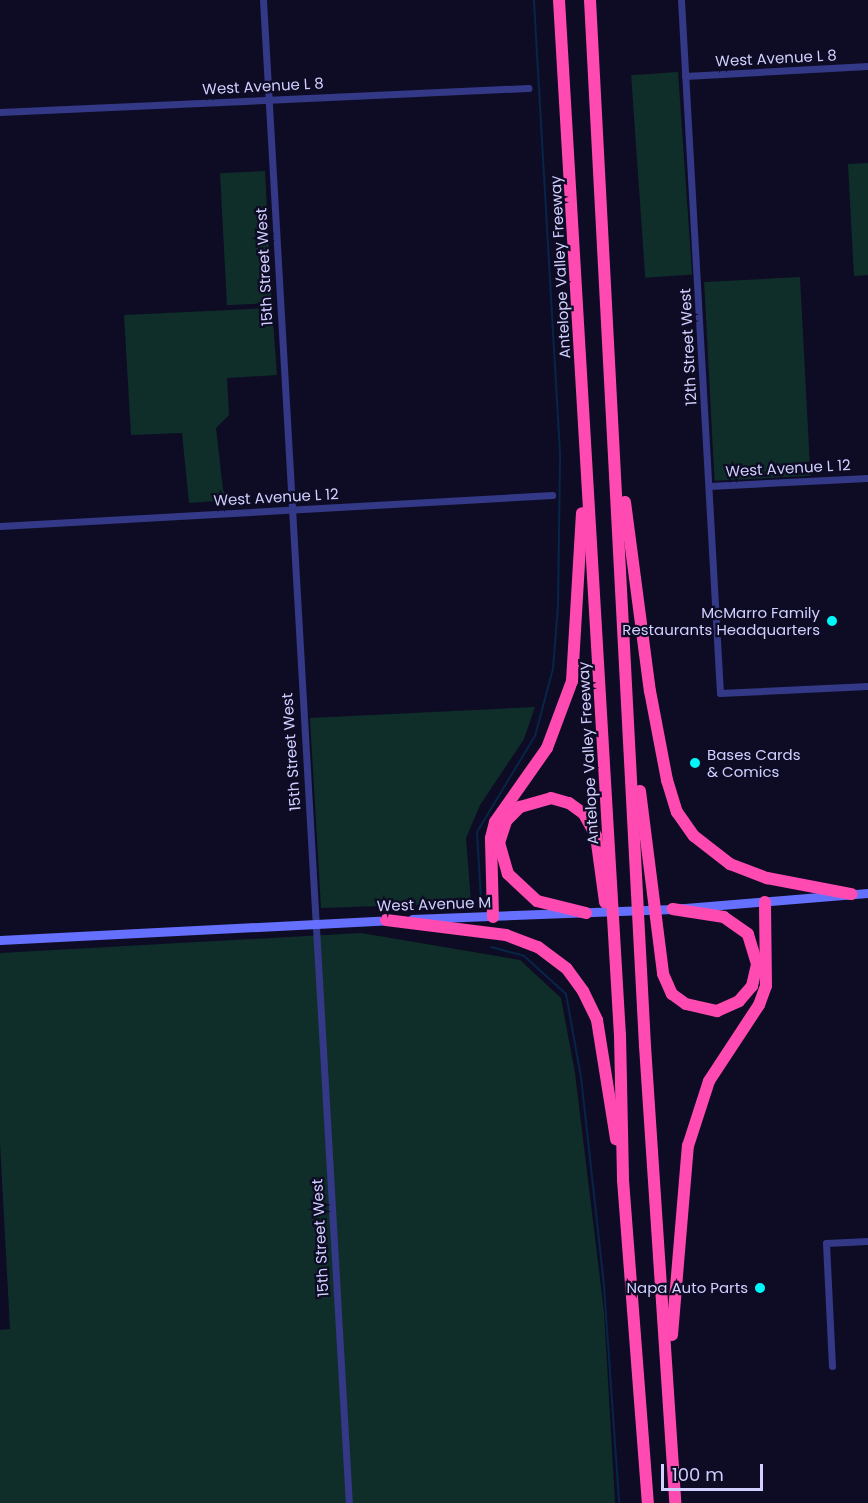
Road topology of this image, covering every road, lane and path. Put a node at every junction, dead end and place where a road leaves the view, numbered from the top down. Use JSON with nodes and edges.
{"nodes":[{"id":1,"x":263,"y":0,"type":"edge"},
{"id":2,"x":559,"y":0,"type":"edge"},
{"id":3,"x":590,"y":0,"type":"edge"},
{"id":4,"x":681,"y":0,"type":"edge"},
{"id":5,"x":868,"y":66,"type":"edge"},
{"id":6,"x":685,"y":76,"type":"junction"},
{"id":7,"x":528,"y":88,"type":"dead end"},
{"id":8,"x":269,"y":99,"type":"junction"},
{"id":9,"x":0,"y":112,"type":"edge"},
{"id":10,"x":614,"y":426,"type":"junction"},
{"id":11,"x":868,"y":478,"type":"edge"},
{"id":12,"x":710,"y":486,"type":"junction"},
{"id":13,"x":587,"y":489,"type":"junction"},
{"id":14,"x":552,"y":495,"type":"dead end"},
{"id":15,"x":290,"y":510,"type":"junction"},
{"id":16,"x":0,"y":526,"type":"edge"},
{"id":17,"x":868,"y":686,"type":"edge"},
{"id":18,"x":628,"y":693,"type":"junction"},
{"id":19,"x":868,"y":893,"type":"edge"},
{"id":20,"x":851,"y":894,"type":"junction"},
{"id":21,"x":765,"y":902,"type":"junction"},
{"id":22,"x":673,"y":909,"type":"junction"},
{"id":23,"x":586,"y":913,"type":"junction"},
{"id":24,"x":493,"y":917,"type":"junction"},
{"id":25,"x":386,"y":920,"type":"junction"},
{"id":26,"x":315,"y":923,"type":"junction"},
{"id":27,"x":0,"y":940,"type":"edge"},
{"id":28,"x":620,"y":1035,"type":"junction"},
{"id":29,"x":623,"y":1180,"type":"junction"},
{"id":30,"x":868,"y":1241,"type":"edge"},
{"id":31,"x":832,"y":1366,"type":"dead end"},
{"id":32,"x":669,"y":1381,"type":"junction"},
{"id":33,"x":349,"y":1503,"type":"edge"},
{"id":34,"x":648,"y":1503,"type":"edge"},
{"id":35,"x":675,"y":1503,"type":"edge"}],
"edges":[{"from":1,"to":8,"type":"street","name":"15th Street West"},
{"from":2,"to":13,"type":"highway","name":"Antelope Valley Freeway"},
{"from":3,"to":10,"type":"highway"},
{"from":4,"to":6,"type":"street","name":"12th Street West"},
{"from":5,"to":6,"type":"street","name":"West Avenue L 8"},
{"from":6,"to":12,"type":"street","name":"12th Street West"},
{"from":7,"to":8,"type":"street","name":"West Avenue L 8"},
{"from":8,"to":9,"type":"street","name":"West Avenue L 8"},
{"from":8,"to":15,"type":"street","name":"15th Street West"},
{"from":10,"to":18,"type":"highway"},
{"from":10,"to":20,"type":"highway"},
{"from":11,"to":12,"type":"street","name":"West Avenue L 12"},
{"from":12,"to":17,"type":"street","name":"12th Street West"},
{"from":13,"to":24,"type":"highway"},
{"from":13,"to":28,"type":"highway","name":"Antelope Valley Freeway"},
{"from":14,"to":15,"type":"street","name":"West Avenue L 12"},
{"from":15,"to":16,"type":"street","name":"West Avenue L 12"},
{"from":15,"to":26,"type":"street","name":"15th Street West"},
{"from":18,"to":22,"type":"highway"},
{"from":18,"to":32,"type":"highway"},
{"from":19,"to":20,"type":"main road","name":"West Avenue M"},
{"from":20,"to":21,"type":"main road","name":"West Avenue M"},
{"from":21,"to":22,"type":"main road","name":"West Avenue M"},
{"from":21,"to":32,"type":"highway"},
{"from":22,"to":23,"type":"main road","name":"West Avenue M"},
{"from":23,"to":24,"type":"main road","name":"West Avenue M"},
{"from":23,"to":28,"type":"highway"},
{"from":24,"to":25,"type":"main road","name":"West Avenue M"},
{"from":25,"to":26,"type":"main road","name":"West Avenue M"},
{"from":25,"to":29,"type":"highway"},
{"from":26,"to":27,"type":"main road","name":"West Avenue M"},
{"from":26,"to":33,"type":"street","name":"15th Street West"},
{"from":28,"to":29,"type":"highway","name":"Antelope Valley Freeway"},
{"from":29,"to":34,"type":"highway","name":"Antelope Valley Freeway"},
{"from":30,"to":31,"type":"street"},
{"from":32,"to":35,"type":"highway"}]}
